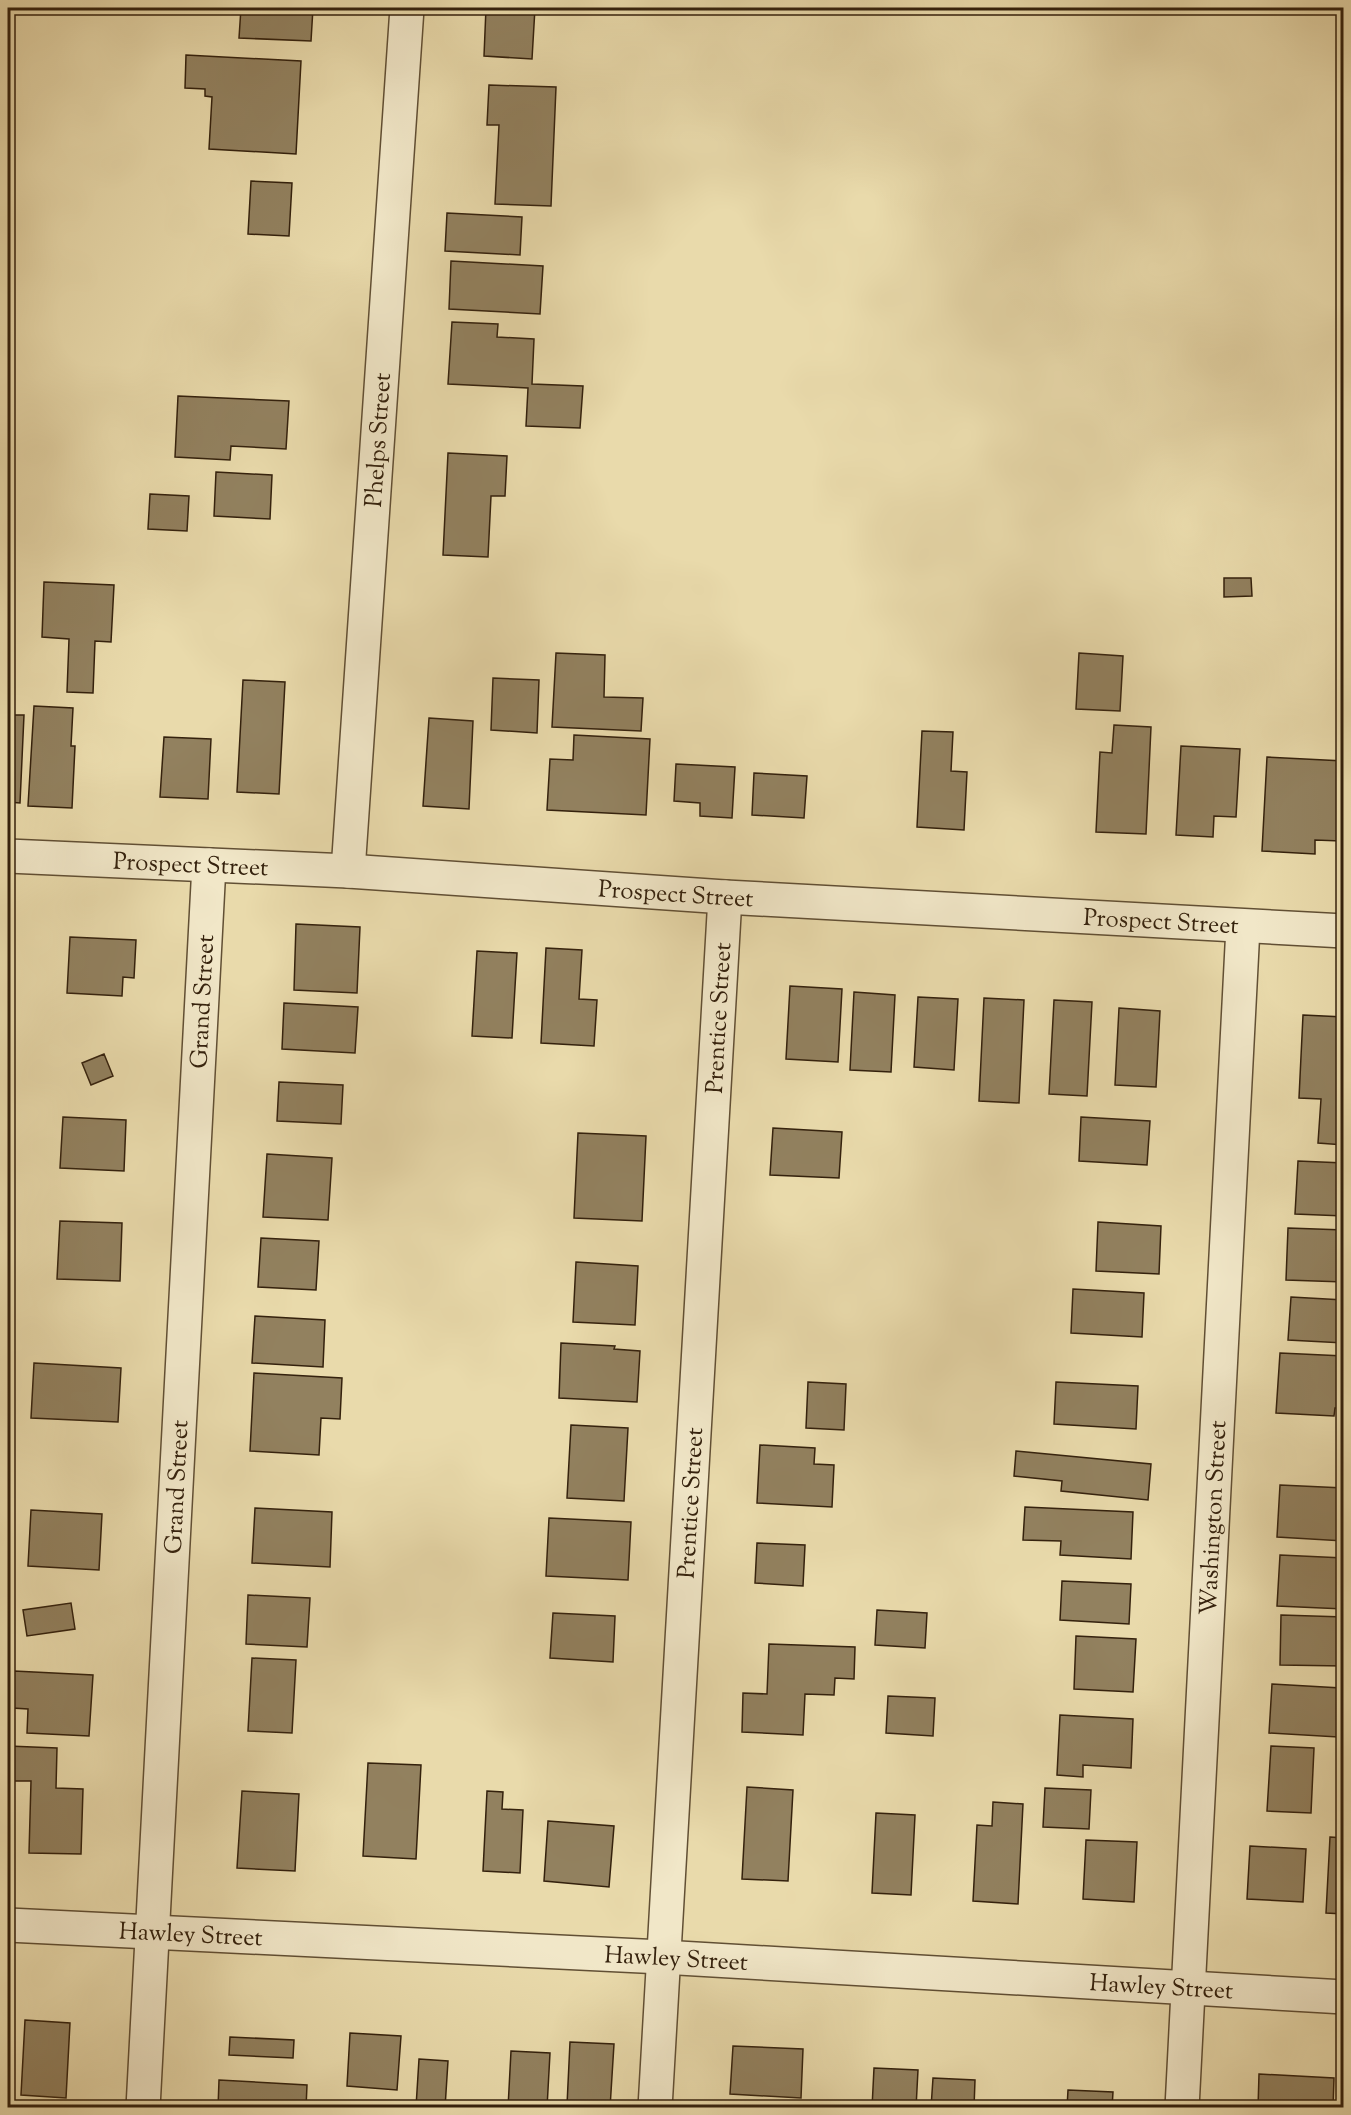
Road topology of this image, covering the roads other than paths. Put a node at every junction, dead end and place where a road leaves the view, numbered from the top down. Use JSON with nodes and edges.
{"nodes":[{"id":1,"x":407,"y":8,"type":"edge"},
{"id":2,"x":8,"y":856,"type":"edge"},
{"id":3,"x":209,"y":866,"type":"junction"},
{"id":4,"x":348,"y":872,"type":"junction"},
{"id":5,"x":724,"y":897,"type":"junction"},
{"id":6,"x":1243,"y":927,"type":"junction"},
{"id":7,"x":1344,"y":931,"type":"edge"},
{"id":8,"x":8,"y":1925,"type":"edge"},
{"id":9,"x":153,"y":1932,"type":"junction"},
{"id":10,"x":662,"y":1957,"type":"junction"},
{"id":11,"x":1189,"y":1990,"type":"junction"},
{"id":12,"x":1344,"y":1997,"type":"edge"},
{"id":13,"x":143,"y":2108,"type":"edge"},
{"id":14,"x":655,"y":2108,"type":"edge"},
{"id":15,"x":1182,"y":2108,"type":"edge"}],
"edges":[{"from":1,"to":4,"type":"street","name":"Phelps Street"},
{"from":2,"to":3,"type":"street","name":"Prospect Street"},
{"from":3,"to":4,"type":"street","name":"Prospect Street"},
{"from":3,"to":9,"type":"street","name":"Grand Street"},
{"from":4,"to":5,"type":"street","name":"Prospect Street"},
{"from":5,"to":6,"type":"street","name":"Prospect Street"},
{"from":5,"to":10,"type":"street","name":"Prentice Street"},
{"from":6,"to":7,"type":"street","name":"Prospect Street"},
{"from":6,"to":11,"type":"street","name":"Washington Street"},
{"from":8,"to":9,"type":"street","name":"Hawley Street"},
{"from":9,"to":10,"type":"street","name":"Hawley Street"},
{"from":9,"to":13,"type":"street","name":"Grand Street"},
{"from":10,"to":11,"type":"street","name":"Hawley Street"},
{"from":10,"to":14,"type":"street","name":"Prentice Street"},
{"from":11,"to":12,"type":"street","name":"Hawley Street"},
{"from":11,"to":15,"type":"street","name":"Washington Street"}]}
